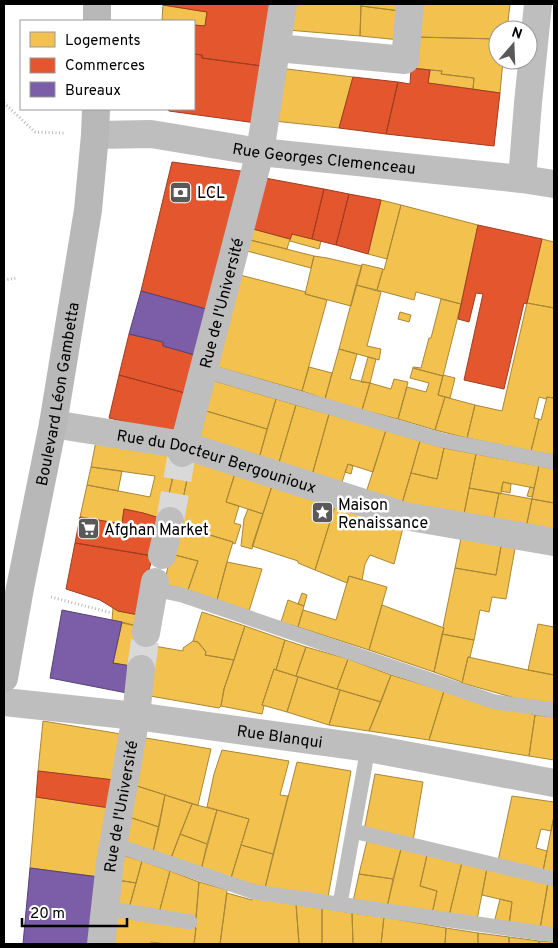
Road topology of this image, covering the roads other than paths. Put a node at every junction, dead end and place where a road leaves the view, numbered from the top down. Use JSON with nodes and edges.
{"nodes":[{"id":1,"x":97,"y":4,"type":"edge"},
{"id":2,"x":283,"y":4,"type":"edge"},
{"id":3,"x":410,"y":4,"type":"edge"},
{"id":4,"x":538,"y":4,"type":"edge"},
{"id":5,"x":97,"y":20,"type":"edge"},
{"id":6,"x":277,"y":48,"type":"junction"},
{"id":7,"x":95,"y":122,"type":"edge"},
{"id":8,"x":260,"y":152,"type":"junction"},
{"id":9,"x":522,"y":179,"type":"junction"},
{"id":10,"x":554,"y":184,"type":"edge"},
{"id":11,"x":203,"y":370,"type":"junction"},
{"id":12,"x":53,"y":424,"type":"junction"},
{"id":13,"x":182,"y":449,"type":"junction"},
{"id":14,"x":554,"y":462,"type":"edge"},
{"id":15,"x":170,"y":521,"type":"tunnel mouth"},
{"id":16,"x":554,"y":542,"type":"edge"},
{"id":17,"x":162,"y":555,"type":"dead end"},
{"id":18,"x":155,"y":586,"type":"joint"},
{"id":19,"x":146,"y":633,"type":"tunnel mouth"},
{"id":20,"x":141,"y":669,"type":"tunnel mouth"},
{"id":21,"x":4,"y":678,"type":"edge"},
{"id":22,"x":4,"y":702,"type":"edge"},
{"id":23,"x":554,"y":710,"type":"edge"},
{"id":24,"x":136,"y":716,"type":"junction"},
{"id":25,"x":368,"y":748,"type":"junction"},
{"id":26,"x":554,"y":783,"type":"edge"},
{"id":27,"x":353,"y":831,"type":"junction"},
{"id":28,"x":113,"y":844,"type":"junction"},
{"id":29,"x":554,"y":879,"type":"edge"},
{"id":30,"x":340,"y":904,"type":"junction"},
{"id":31,"x":105,"y":908,"type":"junction"},
{"id":32,"x":190,"y":922,"type":"dead end"},
{"id":33,"x":554,"y":935,"type":"edge"},
{"id":34,"x":101,"y":944,"type":"edge"}],
"edges":[{"from":1,"to":5,"type":"main road"},
{"from":2,"to":6,"type":"street","name":"Rue de l'Université"},
{"from":3,"to":6,"type":"street"},
{"from":4,"to":9,"type":"street"},
{"from":6,"to":8,"type":"street","name":"Rue de l'Université"},
{"from":7,"to":8,"type":"street","name":"Rue Georges Clemenceau"},
{"from":7,"to":12,"type":"main road","name":"Boulevard Léon Gambetta"},
{"from":8,"to":9,"type":"street","name":"Rue Georges Clemenceau"},
{"from":8,"to":11,"type":"street","name":"Rue de l'Université"},
{"from":9,"to":10,"type":"street","name":"Rue Georges Clemenceau"},
{"from":11,"to":13,"type":"street","name":"Rue de l'Université"},
{"from":11,"to":14,"type":"lane"},
{"from":12,"to":13,"type":"street","name":"Rue du Docteur Bergounioux"},
{"from":12,"to":21,"type":"main road","name":"Boulevard Léon Gambetta"},
{"from":13,"to":16,"type":"street","name":"Rue du Docteur Bergounioux"},
{"from":15,"to":17,"type":"street"},
{"from":18,"to":19,"type":"street"},
{"from":18,"to":23,"type":"lane"},
{"from":20,"to":24,"type":"street","name":"Rue de l'Université"},
{"from":22,"to":24,"type":"street","name":"Rue Blanqui"},
{"from":24,"to":25,"type":"street","name":"Rue Blanqui"},
{"from":24,"to":28,"type":"street","name":"Rue de l'Université"},
{"from":25,"to":26,"type":"street","name":"Rue Blanqui"},
{"from":25,"to":27,"type":"lane"},
{"from":27,"to":29,"type":"lane"},
{"from":27,"to":30,"type":"lane"},
{"from":28,"to":30,"type":"lane"},
{"from":28,"to":31,"type":"street","name":"Rue de l'Université"},
{"from":30,"to":33,"type":"lane"},
{"from":31,"to":32,"type":"lane"},
{"from":31,"to":34,"type":"street","name":"Rue de l'Université"}]}
